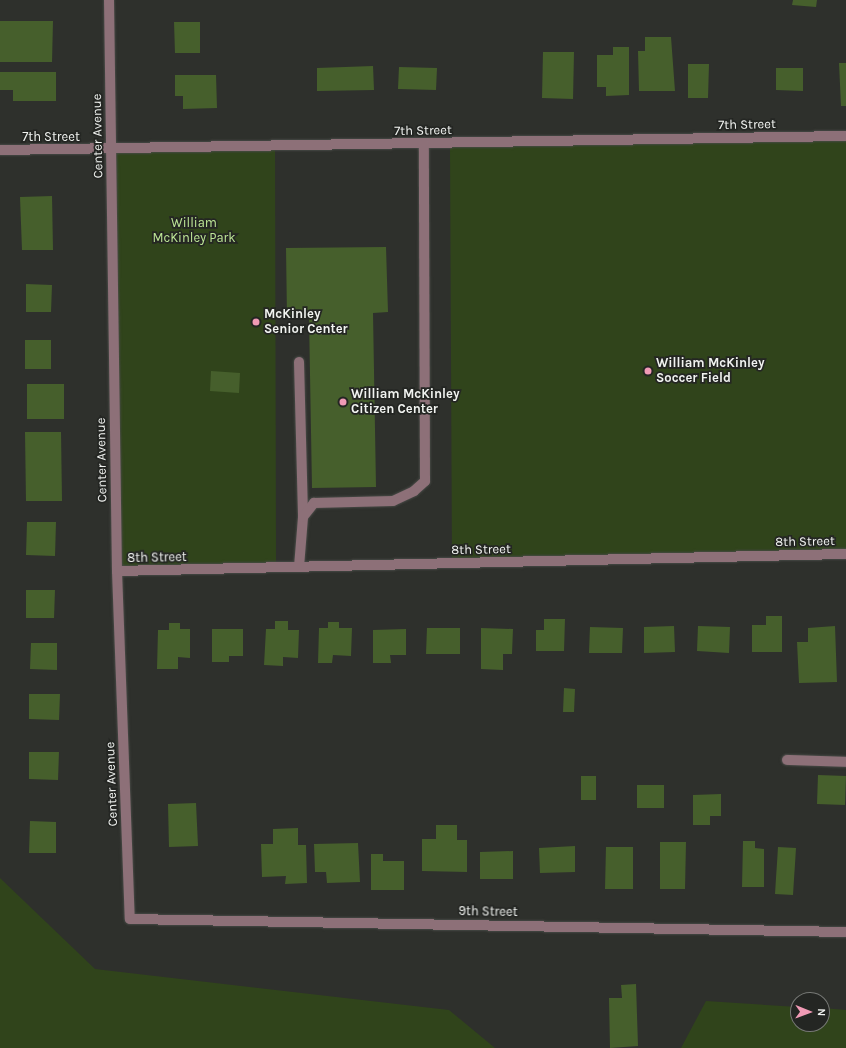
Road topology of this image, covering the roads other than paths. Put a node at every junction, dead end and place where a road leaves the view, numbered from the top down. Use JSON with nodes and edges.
{"nodes":[{"id":1,"x":109,"y":0,"type":"edge"},
{"id":2,"x":846,"y":136,"type":"edge"},
{"id":3,"x":424,"y":144,"type":"junction"},
{"id":4,"x":0,"y":150,"type":"edge"},
{"id":5,"x":111,"y":150,"type":"junction"},
{"id":6,"x":299,"y":362,"type":"dead end"},
{"id":7,"x":303,"y":517,"type":"junction"},
{"id":8,"x":846,"y":554,"type":"edge"},
{"id":9,"x":299,"y":567,"type":"junction"},
{"id":10,"x":117,"y":571,"type":"junction"},
{"id":11,"x":787,"y":760,"type":"dead end"},
{"id":12,"x":846,"y":762,"type":"edge"},
{"id":13,"x":130,"y":919,"type":"joint"},
{"id":14,"x":846,"y":932,"type":"edge"}],
"edges":[{"from":1,"to":5,"type":"street","name":"Center Avenue"},
{"from":2,"to":3,"type":"street","name":"7th Street"},
{"from":3,"to":5,"type":"street","name":"7th Street"},
{"from":3,"to":7,"type":"street"},
{"from":4,"to":5,"type":"street","name":"7th Street"},
{"from":5,"to":10,"type":"street","name":"Center Avenue"},
{"from":6,"to":7,"type":"street"},
{"from":7,"to":9,"type":"street"},
{"from":8,"to":9,"type":"street","name":"8th Street"},
{"from":9,"to":10,"type":"street","name":"8th Street"},
{"from":10,"to":13,"type":"street","name":"Center Avenue"},
{"from":11,"to":12,"type":"street"},
{"from":13,"to":14,"type":"street","name":"9th Street"}]}
